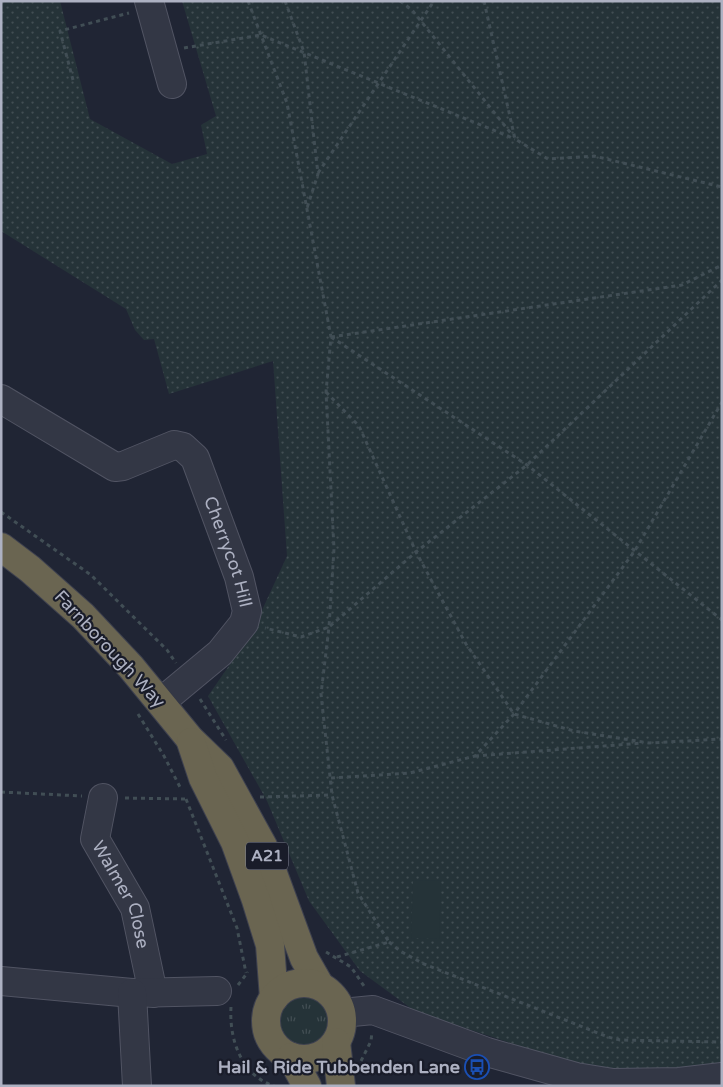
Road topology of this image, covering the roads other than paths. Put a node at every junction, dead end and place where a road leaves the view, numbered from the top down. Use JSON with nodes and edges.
{"nodes":[{"id":1,"x":150,"y":4,"type":"edge"},
{"id":2,"x":172,"y":84,"type":"dead end"},
{"id":3,"x":1,"y":399,"type":"edge"},
{"id":4,"x":1,"y":547,"type":"edge"},
{"id":5,"x":161,"y":702,"type":"junction"},
{"id":6,"x":190,"y":739,"type":"junction"},
{"id":7,"x":103,"y":798,"type":"road end"},
{"id":8,"x":1,"y":980,"type":"edge"},
{"id":9,"x":320,"y":986,"type":"junction"},
{"id":10,"x":217,"y":991,"type":"dead end"},
{"id":11,"x":142,"y":993,"type":"junction"},
{"id":12,"x":274,"y":998,"type":"junction"},
{"id":13,"x":342,"y":1014,"type":"junction"},
{"id":14,"x":336,"y":1042,"type":"junction"},
{"id":15,"x":291,"y":1057,"type":"junction"},
{"id":16,"x":722,"y":1077,"type":"edge"},
{"id":17,"x":614,"y":1084,"type":"edge"},
{"id":18,"x":137,"y":1086,"type":"edge"},
{"id":19,"x":307,"y":1086,"type":"edge"},
{"id":20,"x":341,"y":1086,"type":"edge"}],
"edges":[{"from":1,"to":2,"type":"street"},
{"from":3,"to":5,"type":"street","name":"Cherrycot Hill"},
{"from":4,"to":5,"type":"highway","name":"Farnborough Way","number":"A21"},
{"from":5,"to":6,"type":"highway","name":"Farnborough Way","number":"A21"},
{"from":6,"to":9,"type":"highway","name":"Farnborough Way","number":"A21"},
{"from":6,"to":12,"type":"highway","name":"Farnborough Way","number":"A21"},
{"from":7,"to":11,"type":"street","name":"Walmer Close"},
{"from":8,"to":11,"type":"street"},
{"from":9,"to":12,"type":"highway"},
{"from":9,"to":13,"type":"highway"},
{"from":10,"to":11,"type":"street"},
{"from":11,"to":18,"type":"street","name":"Walmer Close"},
{"from":12,"to":15,"type":"highway"},
{"from":13,"to":14,"type":"highway"},
{"from":13,"to":17,"type":"street"},
{"from":14,"to":15,"type":"highway"},
{"from":14,"to":20,"type":"highway"},
{"from":15,"to":19,"type":"highway"},
{"from":16,"to":17,"type":"street"}]}
